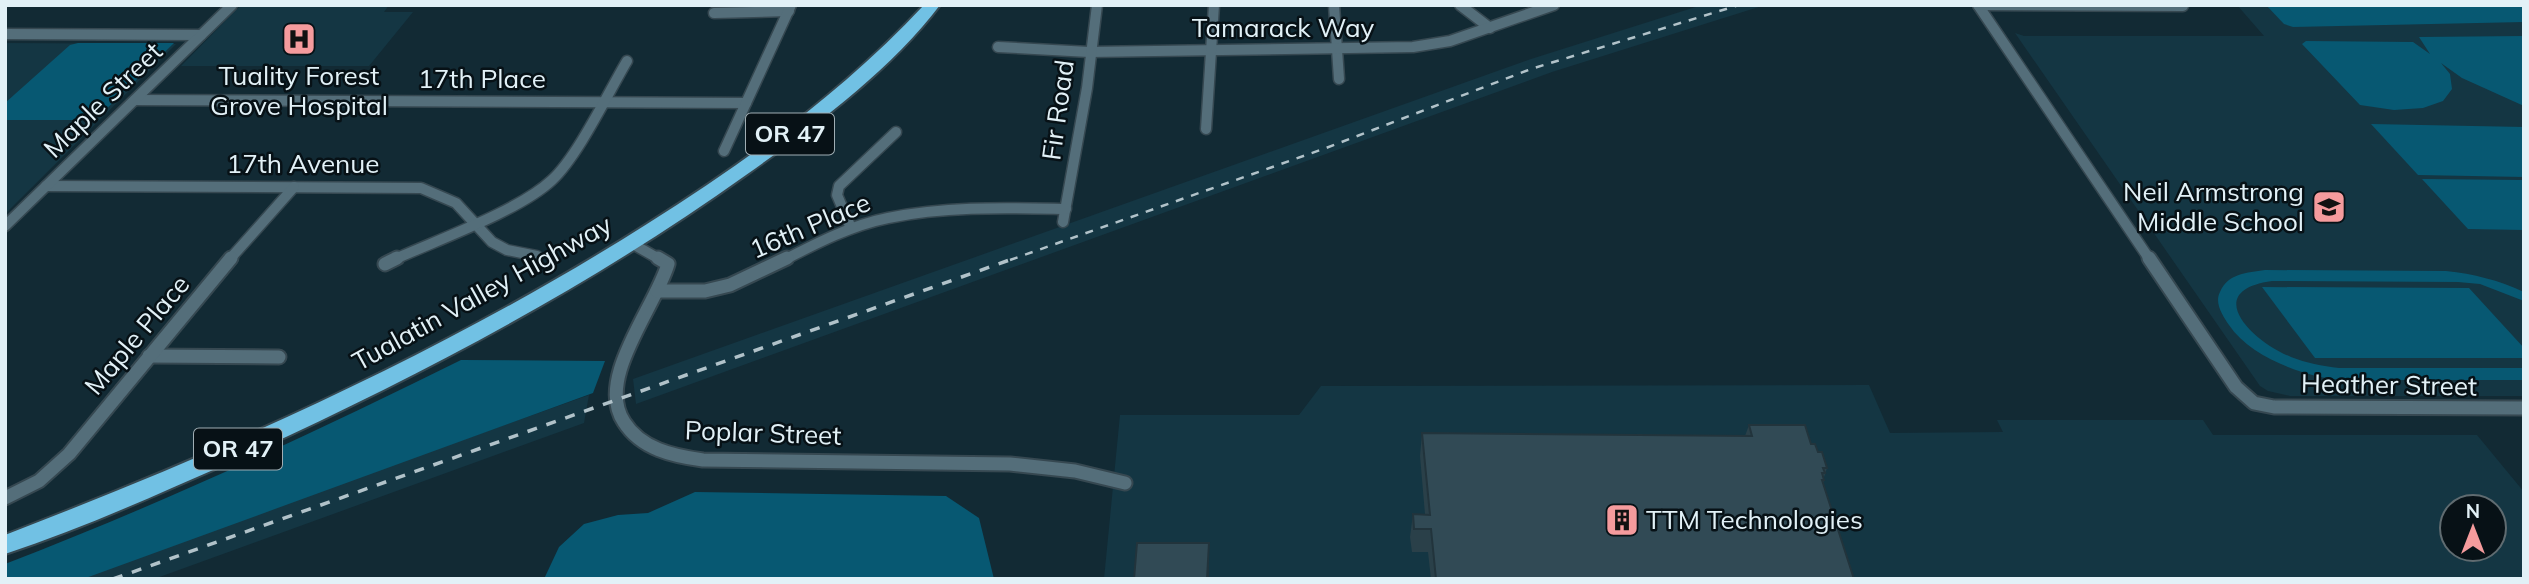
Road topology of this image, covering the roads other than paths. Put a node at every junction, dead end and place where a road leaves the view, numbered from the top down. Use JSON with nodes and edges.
{"nodes":[{"id":1,"x":232,"y":5,"type":"edge"},
{"id":2,"x":933,"y":5,"type":"edge"},
{"id":3,"x":1097,"y":5,"type":"edge"},
{"id":4,"x":1214,"y":5,"type":"edge"},
{"id":5,"x":1334,"y":5,"type":"edge"},
{"id":6,"x":1460,"y":5,"type":"edge"},
{"id":7,"x":1554,"y":5,"type":"edge"},
{"id":8,"x":1978,"y":5,"type":"edge"},
{"id":9,"x":2123,"y":6,"type":"edge"},
{"id":10,"x":2183,"y":6,"type":"edge"},
{"id":11,"x":790,"y":8,"type":"edge"},
{"id":12,"x":714,"y":13,"type":"dead end"},
{"id":13,"x":1490,"y":28,"type":"junction"},
{"id":14,"x":5,"y":34,"type":"edge"},
{"id":15,"x":201,"y":35,"type":"junction"},
{"id":16,"x":998,"y":47,"type":"dead end"},
{"id":17,"x":1211,"y":49,"type":"junction"},
{"id":18,"x":1337,"y":50,"type":"junction"},
{"id":19,"x":1089,"y":52,"type":"junction"},
{"id":20,"x":627,"y":61,"type":"dead end"},
{"id":21,"x":1339,"y":79,"type":"dead end"},
{"id":22,"x":135,"y":100,"type":"junction"},
{"id":23,"x":603,"y":103,"type":"junction"},
{"id":24,"x":746,"y":103,"type":"junction"},
{"id":25,"x":1206,"y":129,"type":"dead end"},
{"id":26,"x":896,"y":132,"type":"dead end"},
{"id":27,"x":724,"y":151,"type":"dead end"},
{"id":28,"x":47,"y":186,"type":"junction"},
{"id":29,"x":294,"y":187,"type":"junction"},
{"id":30,"x":1066,"y":209,"type":"junction"},
{"id":31,"x":1063,"y":222,"type":"dead end"},
{"id":32,"x":475,"y":223,"type":"junction"},
{"id":33,"x":5,"y":226,"type":"edge"},
{"id":34,"x":851,"y":228,"type":"junction"},
{"id":35,"x":631,"y":243,"type":"junction"},
{"id":36,"x":537,"y":256,"type":"dead end"},
{"id":37,"x":386,"y":264,"type":"dead end"},
{"id":38,"x":657,"y":291,"type":"junction"},
{"id":39,"x":149,"y":356,"type":"junction"},
{"id":40,"x":279,"y":357,"type":"dead end"},
{"id":41,"x":2524,"y":408,"type":"edge"},
{"id":42,"x":1125,"y":484,"type":"dead end"},
{"id":43,"x":5,"y":498,"type":"edge"},
{"id":44,"x":5,"y":545,"type":"edge"}],
"edges":[{"from":1,"to":15,"type":"street","name":"Maple Street"},
{"from":2,"to":35,"type":"highway","name":"Tualatin Valley Highway","number":"OR 47"},
{"from":3,"to":19,"type":"street","name":"Fir Road"},
{"from":4,"to":17,"type":"street"},
{"from":5,"to":18,"type":"street"},
{"from":6,"to":13,"type":"street"},
{"from":7,"to":13,"type":"street","name":"Tamarack Way"},
{"from":8,"to":9,"type":"street"},
{"from":8,"to":41,"type":"street","name":"Heather Street"},
{"from":9,"to":10,"type":"street"},
{"from":11,"to":12,"type":"street"},
{"from":11,"to":24,"type":"street"},
{"from":13,"to":18,"type":"street","name":"Tamarack Way"},
{"from":14,"to":15,"type":"street"},
{"from":15,"to":22,"type":"street","name":"Maple Street"},
{"from":16,"to":19,"type":"street","name":"Tamarack Way"},
{"from":17,"to":18,"type":"street","name":"Tamarack Way"},
{"from":17,"to":19,"type":"street","name":"Tamarack Way"},
{"from":17,"to":25,"type":"street"},
{"from":18,"to":21,"type":"street"},
{"from":19,"to":30,"type":"street","name":"Fir Road"},
{"from":20,"to":23,"type":"street"},
{"from":22,"to":23,"type":"street","name":"17th Place"},
{"from":22,"to":28,"type":"street","name":"Maple Street"},
{"from":23,"to":24,"type":"street","name":"17th Place"},
{"from":23,"to":32,"type":"street"},
{"from":24,"to":27,"type":"street"},
{"from":26,"to":34,"type":"street"},
{"from":28,"to":29,"type":"street","name":"17th Avenue"},
{"from":28,"to":33,"type":"street","name":"Maple Street"},
{"from":29,"to":32,"type":"street","name":"17th Avenue"},
{"from":29,"to":39,"type":"street","name":"Maple Place"},
{"from":30,"to":31,"type":"street","name":"Fir Road"},
{"from":30,"to":34,"type":"street","name":"16th Place"},
{"from":32,"to":36,"type":"street","name":"17th Avenue"},
{"from":32,"to":37,"type":"street"},
{"from":34,"to":38,"type":"street","name":"16th Place"},
{"from":35,"to":38,"type":"street","name":"Poplar Street"},
{"from":35,"to":44,"type":"highway","name":"Tualatin Valley Highway","number":"OR 47"},
{"from":38,"to":42,"type":"street","name":"Poplar Street"},
{"from":39,"to":40,"type":"street"},
{"from":39,"to":43,"type":"street","name":"Maple Place"}]}
